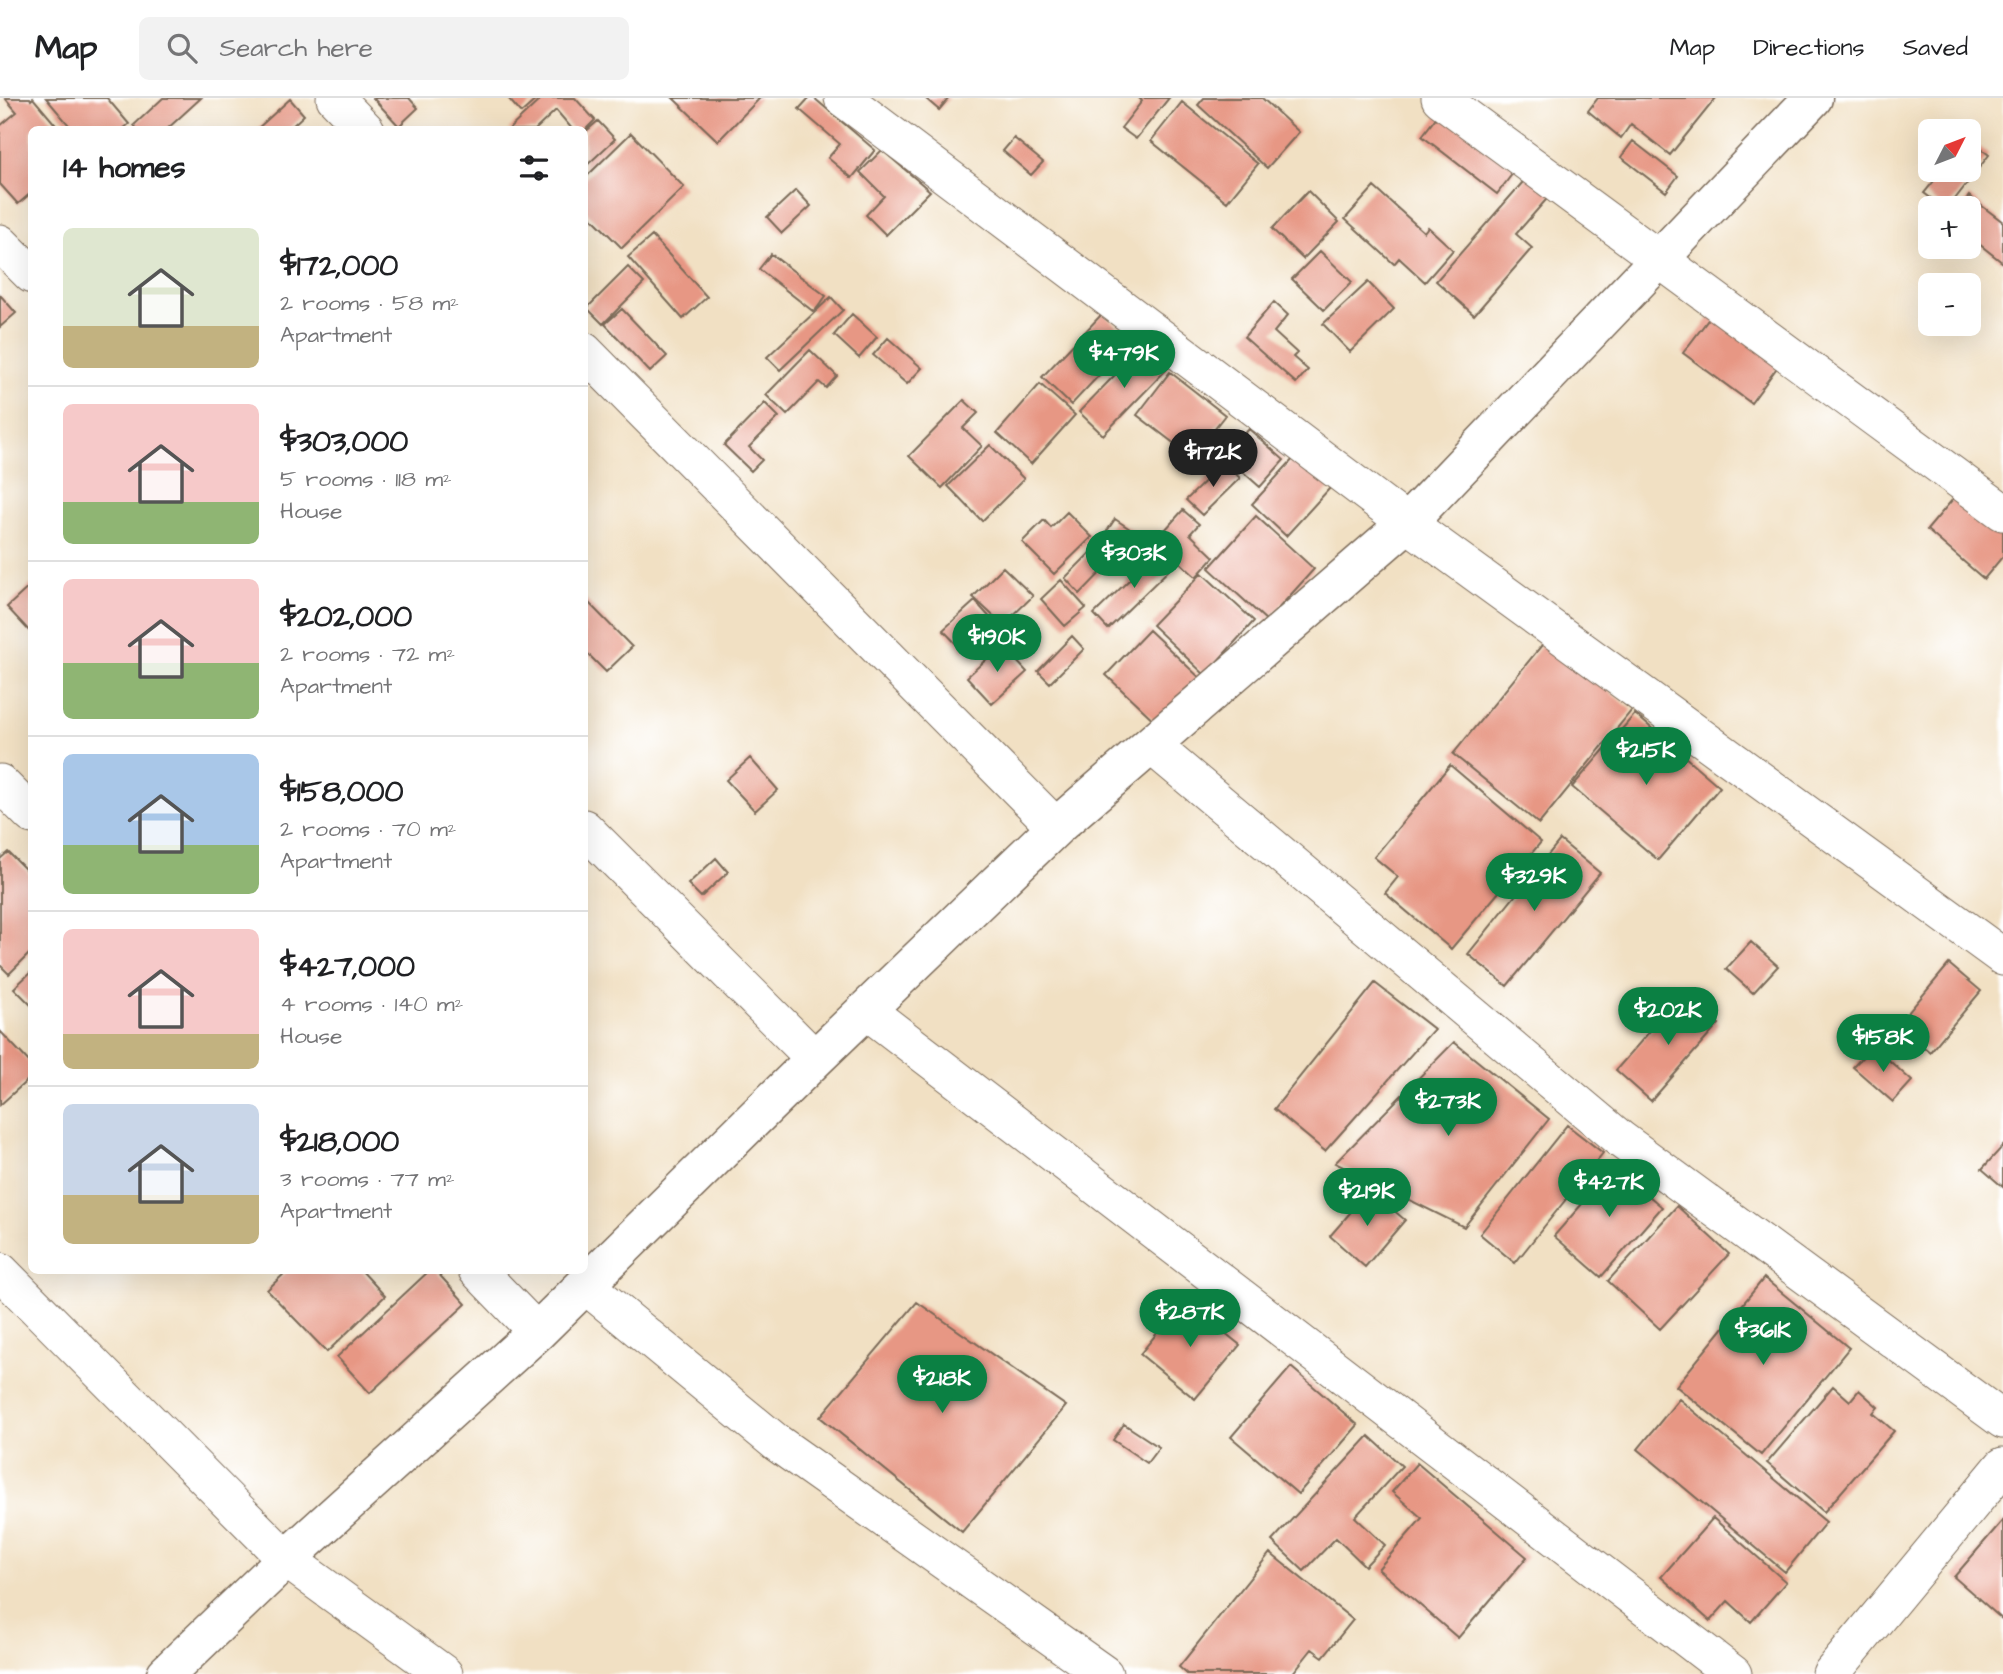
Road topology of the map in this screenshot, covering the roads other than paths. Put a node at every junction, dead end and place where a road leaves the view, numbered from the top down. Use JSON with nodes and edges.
{"nodes":[{"id":1,"x":335,"y":98,"type":"edge"},
{"id":2,"x":843,"y":98,"type":"edge"},
{"id":3,"x":1440,"y":98,"type":"edge"},
{"id":4,"x":1813,"y":98,"type":"edge"},
{"id":5,"x":362,"y":126,"type":"edge"},
{"id":6,"x":0,"y":243,"type":"edge"},
{"id":7,"x":1659,"y":259,"type":"junction"},
{"id":8,"x":28,"y":271,"type":"edge"},
{"id":9,"x":588,"y":355,"type":"edge"},
{"id":10,"x":2003,"y":512,"type":"edge"},
{"id":11,"x":1407,"y":523,"type":"junction"},
{"id":12,"x":1151,"y":745,"type":"junction"},
{"id":13,"x":0,"y":783,"type":"edge"},
{"id":14,"x":28,"y":811,"type":"edge"},
{"id":15,"x":1056,"y":827,"type":"junction"},
{"id":16,"x":588,"y":832,"type":"edge"},
{"id":17,"x":2003,"y":957,"type":"edge"},
{"id":18,"x":866,"y":1010,"type":"junction"},
{"id":19,"x":815,"y":1059,"type":"junction"},
{"id":20,"x":0,"y":1271,"type":"edge"},
{"id":21,"x":481,"y":1274,"type":"edge"},
{"id":22,"x":585,"y":1285,"type":"junction"},
{"id":23,"x":537,"y":1332,"type":"junction"},
{"id":24,"x":2003,"y":1420,"type":"edge"},
{"id":25,"x":2003,"y":1466,"type":"edge"},
{"id":26,"x":286,"y":1559,"type":"junction"},
{"id":27,"x":166,"y":1674,"type":"edge"},
{"id":28,"x":444,"y":1674,"type":"edge"},
{"id":29,"x":1104,"y":1674,"type":"edge"},
{"id":30,"x":1733,"y":1674,"type":"edge"},
{"id":31,"x":1831,"y":1674,"type":"edge"}],
"edges":[{"from":1,"to":5,"type":"street"},
{"from":2,"to":11,"type":"street"},
{"from":3,"to":7,"type":"street"},
{"from":4,"to":7,"type":"street"},
{"from":6,"to":8,"type":"street"},
{"from":7,"to":10,"type":"street"},
{"from":7,"to":11,"type":"street"},
{"from":9,"to":15,"type":"street"},
{"from":11,"to":12,"type":"street"},
{"from":11,"to":17,"type":"street"},
{"from":12,"to":15,"type":"street"},
{"from":12,"to":24,"type":"street"},
{"from":13,"to":14,"type":"street"},
{"from":15,"to":18,"type":"street"},
{"from":16,"to":19,"type":"street"},
{"from":18,"to":19,"type":"street"},
{"from":18,"to":30,"type":"street"},
{"from":19,"to":22,"type":"street"},
{"from":20,"to":26,"type":"street"},
{"from":21,"to":23,"type":"street"},
{"from":22,"to":23,"type":"street"},
{"from":22,"to":29,"type":"street"},
{"from":23,"to":26,"type":"street"},
{"from":25,"to":31,"type":"street"},
{"from":26,"to":27,"type":"street"},
{"from":26,"to":28,"type":"street"}]}
